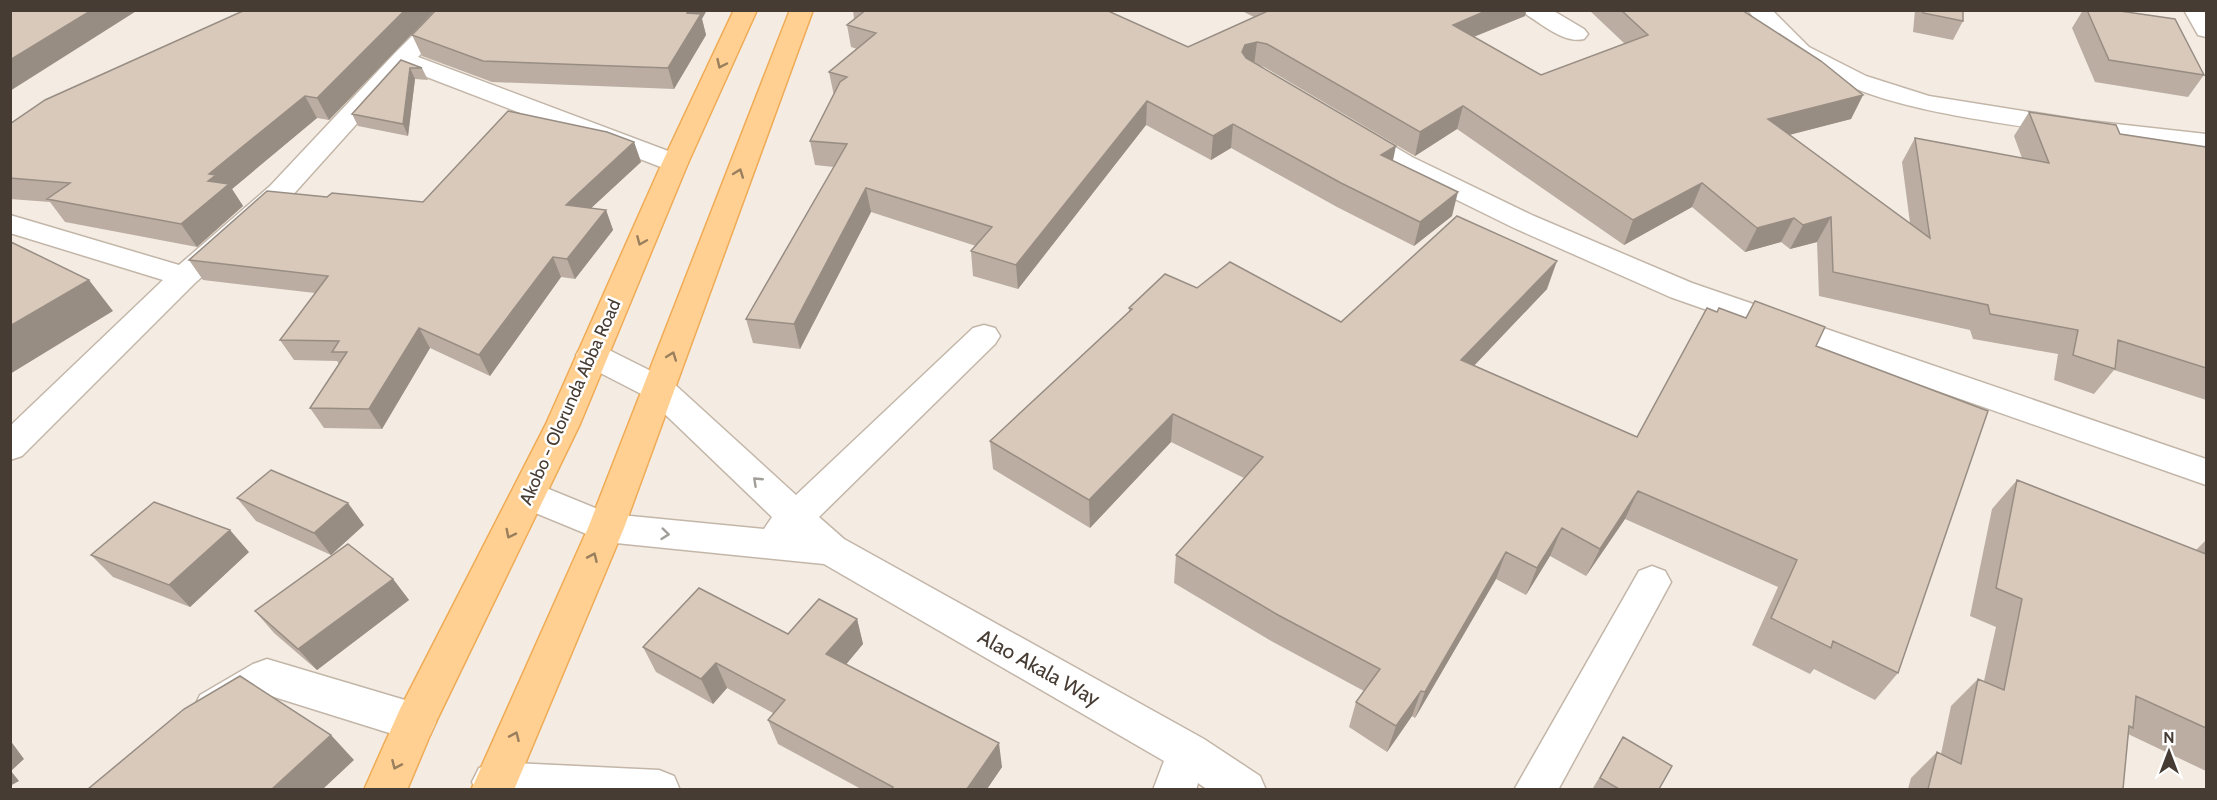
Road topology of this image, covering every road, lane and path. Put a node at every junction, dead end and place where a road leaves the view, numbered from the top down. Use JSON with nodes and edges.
{"nodes":[{"id":1,"x":452,"y":10,"type":"edge"},
{"id":2,"x":746,"y":10,"type":"edge"},
{"id":3,"x":802,"y":10,"type":"edge"},
{"id":4,"x":1535,"y":10,"type":"edge"},
{"id":5,"x":1759,"y":10,"type":"edge"},
{"id":6,"x":1576,"y":34,"type":"dead end"},
{"id":7,"x":402,"y":59,"type":"junction"},
{"id":8,"x":1334,"y":122,"type":"edge"},
{"id":9,"x":2206,"y":142,"type":"edge"},
{"id":10,"x":675,"y":163,"type":"junction"},
{"id":11,"x":10,"y":224,"type":"edge"},
{"id":12,"x":184,"y":276,"type":"junction"},
{"id":13,"x":984,"y":336,"type":"dead end"},
{"id":14,"x":592,"y":355,"type":"junction"},
{"id":15,"x":659,"y":389,"type":"junction"},
{"id":16,"x":10,"y":447,"type":"edge"},
{"id":17,"x":2206,"y":472,"type":"edge"},
{"id":18,"x":529,"y":495,"type":"junction"},
{"id":19,"x":795,"y":516,"type":"junction"},
{"id":20,"x":606,"y":528,"type":"junction"},
{"id":21,"x":768,"y":544,"type":"junction"},
{"id":22,"x":831,"y":550,"type":"junction"},
{"id":23,"x":1652,"y":582,"type":"dead end"},
{"id":24,"x":415,"y":722,"type":"junction"},
{"id":25,"x":182,"y":727,"type":"edge"},
{"id":26,"x":1182,"y":771,"type":"edge"},
{"id":27,"x":493,"y":786,"type":"edge"},
{"id":28,"x":385,"y":789,"type":"edge"},
{"id":29,"x":658,"y":789,"type":"edge"},
{"id":30,"x":1245,"y":789,"type":"edge"},
{"id":31,"x":1535,"y":789,"type":"edge"}],
"edges":[{"from":1,"to":7,"type":"street"},
{"from":2,"to":10,"type":"main road","name":"Akobo - Olorunda Abba Road","one_way":true},
{"from":15,"to":3,"type":"main road","one_way":true},
{"from":4,"to":6,"type":"street"},
{"from":5,"to":9,"type":"street"},
{"from":7,"to":10,"type":"street"},
{"from":7,"to":12,"type":"street"},
{"from":8,"to":17,"type":"street"},
{"from":10,"to":14,"type":"main road","name":"Akobo - Olorunda Abba Road","one_way":true},
{"from":11,"to":12,"type":"street"},
{"from":12,"to":16,"type":"street"},
{"from":13,"to":19,"type":"street"},
{"from":14,"to":15,"type":"street","name":"Alao Akala Way"},
{"from":14,"to":18,"type":"main road","name":"Akobo - Olorunda Abba Road"},
{"from":19,"to":15,"type":"street","name":"Alao Akala Way","one_way":true},
{"from":15,"to":20,"type":"main road"},
{"from":18,"to":20,"type":"street","name":"Alao Akala Way"},
{"from":18,"to":24,"type":"main road","name":"Akobo - Olorunda Abba Road","one_way":true},
{"from":19,"to":21,"type":"street"},
{"from":19,"to":22,"type":"street","name":"Alao Akala Way"},
{"from":20,"to":21,"type":"street","name":"Alao Akala Way","one_way":true},
{"from":27,"to":20,"type":"main road","one_way":true},
{"from":21,"to":22,"type":"street","name":"Alao Akala Way"},
{"from":22,"to":26,"type":"street","name":"Alao Akala Way"},
{"from":23,"to":31,"type":"street"},
{"from":24,"to":25,"type":"street"},
{"from":24,"to":28,"type":"main road","name":"Akobo - Olorunda Abba Road","one_way":true},
{"from":26,"to":30,"type":"street","name":"Alao Akala Way"},
{"from":27,"to":29,"type":"street"}]}
